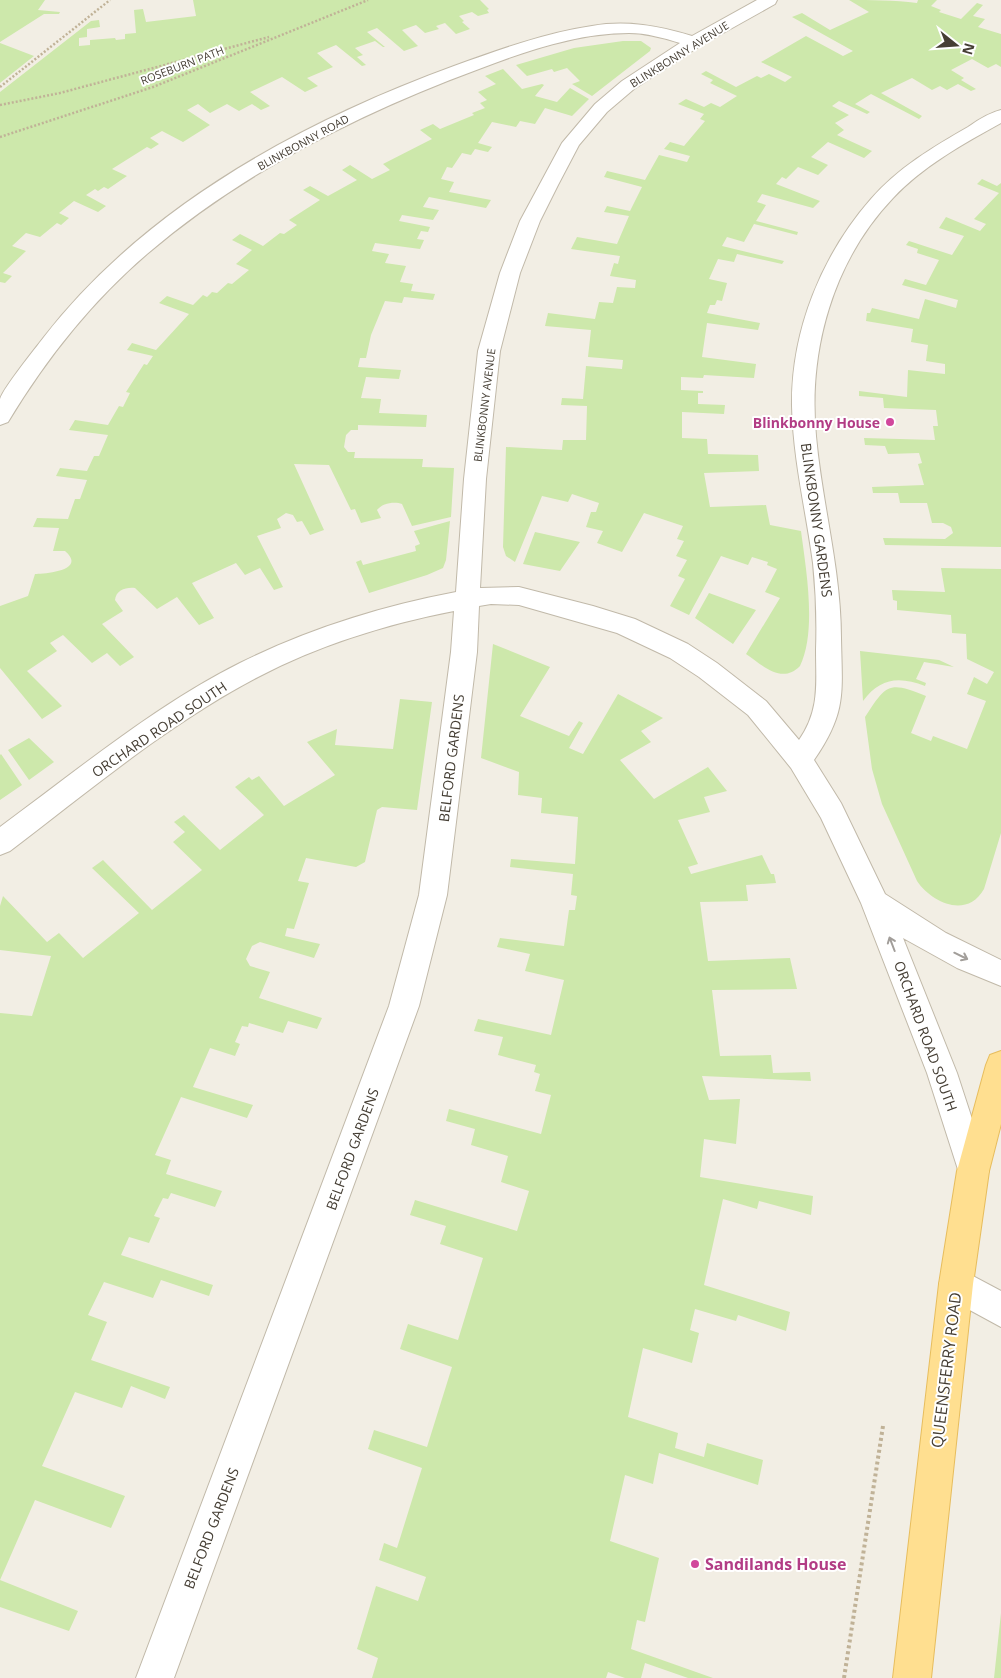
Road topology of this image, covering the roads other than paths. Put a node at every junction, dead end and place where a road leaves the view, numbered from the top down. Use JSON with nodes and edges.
{"nodes":[{"id":1,"x":769,"y":0,"type":"edge"},
{"id":2,"x":694,"y":42,"type":"junction"},
{"id":3,"x":1001,"y":115,"type":"edge"},
{"id":4,"x":0,"y":417,"type":"edge"},
{"id":5,"x":468,"y":599,"type":"junction"},
{"id":6,"x":800,"y":760,"type":"junction"},
{"id":7,"x":0,"y":843,"type":"edge"},
{"id":8,"x":875,"y":902,"type":"junction"},
{"id":9,"x":1001,"y":973,"type":"edge"},
{"id":10,"x":1001,"y":1065,"type":"edge"},
{"id":11,"x":973,"y":1171,"type":"junction"},
{"id":12,"x":956,"y":1284,"type":"junction"},
{"id":13,"x":1001,"y":1310,"type":"edge"},
{"id":14,"x":155,"y":1678,"type":"edge"},
{"id":15,"x":912,"y":1678,"type":"edge"}],
"edges":[{"from":1,"to":2,"type":"street","name":"BLINKBONNY AVENUE"},
{"from":2,"to":4,"type":"street","name":"BLINKBONNY ROAD"},
{"from":2,"to":5,"type":"street","name":"BLINKBONNY AVENUE"},
{"from":3,"to":6,"type":"street","name":"BLINKBONNY GARDENS"},
{"from":5,"to":6,"type":"street","name":"ORCHARD ROAD SOUTH"},
{"from":5,"to":7,"type":"street","name":"ORCHARD ROAD SOUTH"},
{"from":5,"to":14,"type":"street","name":"BELFORD GARDENS"},
{"from":6,"to":8,"type":"street","name":"ORCHARD ROAD SOUTH"},
{"from":8,"to":9,"type":"street","name":"ORCHARD ROAD SOUTH","one_way":true},
{"from":11,"to":8,"type":"street","name":"ORCHARD ROAD SOUTH","one_way":true},
{"from":10,"to":11,"type":"main road","name":"QUEENSFERRY ROAD"},
{"from":11,"to":12,"type":"main road","name":"QUEENSFERRY ROAD"},
{"from":12,"to":13,"type":"street"},
{"from":12,"to":15,"type":"main road","name":"QUEENSFERRY ROAD"}]}
